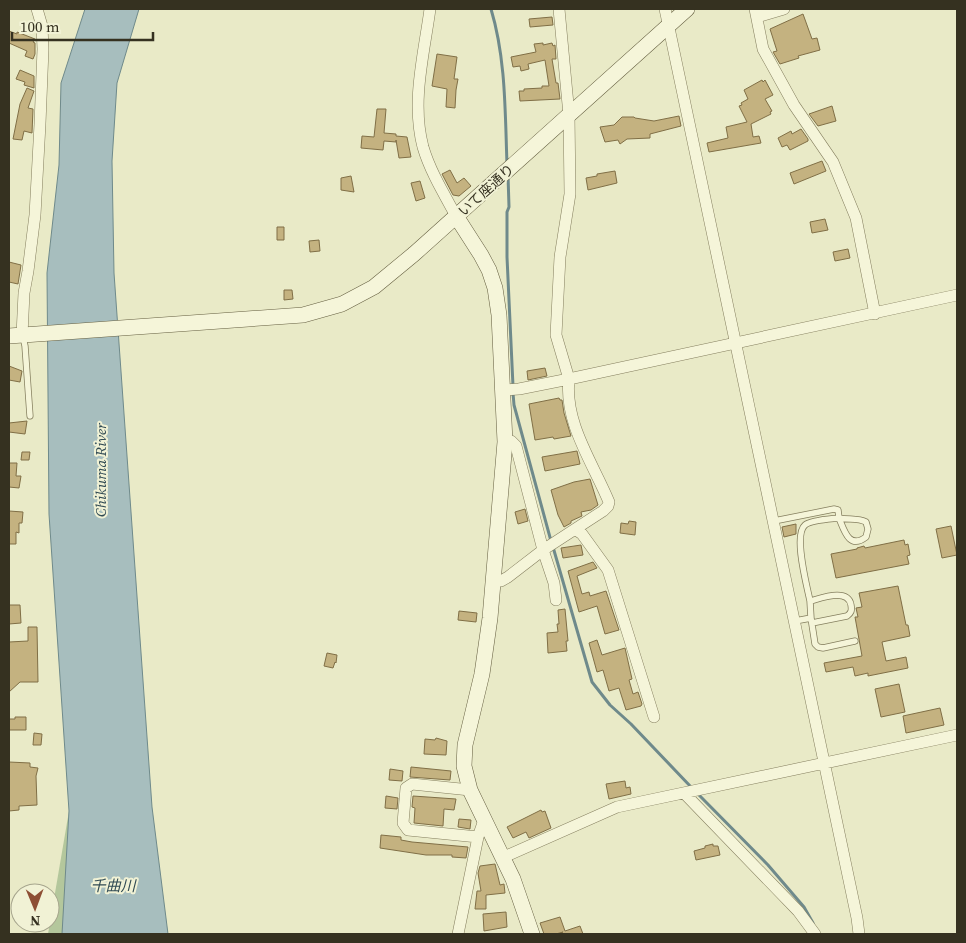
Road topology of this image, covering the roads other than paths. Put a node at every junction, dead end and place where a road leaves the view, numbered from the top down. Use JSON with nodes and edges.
{"nodes":[{"id":1,"x":37,"y":9,"type":"edge"},
{"id":2,"x":430,"y":9,"type":"edge"},
{"id":3,"x":559,"y":9,"type":"edge"},
{"id":4,"x":665,"y":9,"type":"edge"},
{"id":5,"x":687,"y":9,"type":"edge"},
{"id":6,"x":784,"y":9,"type":"edge"},
{"id":7,"x":756,"y":13,"type":"edge"},
{"id":8,"x":668,"y":26,"type":"junction"},
{"id":9,"x":569,"y":115,"type":"junction"},
{"id":10,"x":456,"y":216,"type":"junction"},
{"id":11,"x":957,"y":295,"type":"edge"},
{"id":12,"x":875,"y":314,"type":"junction"},
{"id":13,"x":21,"y":335,"type":"edge"},
{"id":14,"x":736,"y":343,"type":"junction"},
{"id":15,"x":569,"y":379,"type":"junction"},
{"id":16,"x":511,"y":390,"type":"junction"},
{"id":17,"x":30,"y":416,"type":"dead end"},
{"id":18,"x":505,"y":442,"type":"junction"},
{"id":19,"x":840,"y":518,"type":"junction"},
{"id":20,"x":774,"y":521,"type":"junction"},
{"id":21,"x":576,"y":530,"type":"junction"},
{"id":22,"x":549,"y":546,"type":"junction"},
{"id":23,"x":494,"y":580,"type":"junction"},
{"id":24,"x":556,"y":600,"type":"dead end"},
{"id":25,"x":810,"y":601,"type":"junction"},
{"id":26,"x":795,"y":621,"type":"junction"},
{"id":27,"x":811,"y":621,"type":"junction"},
{"id":28,"x":855,"y":641,"type":"dead end"},
{"id":29,"x":654,"y":717,"type":"dead end"},
{"id":30,"x":957,"y":735,"type":"edge"},
{"id":31,"x":825,"y":762,"type":"junction"},
{"id":32,"x":470,"y":790,"type":"junction"},
{"id":33,"x":691,"y":792,"type":"junction"},
{"id":34,"x":484,"y":820,"type":"junction"},
{"id":35,"x":478,"y":837,"type":"junction"},
{"id":36,"x":504,"y":857,"type":"junction"},
{"id":37,"x":458,"y":934,"type":"edge"},
{"id":38,"x":532,"y":934,"type":"edge"},
{"id":39,"x":815,"y":934,"type":"edge"},
{"id":40,"x":859,"y":934,"type":"edge"}],
"edges":[{"from":1,"to":13,"type":"street"},
{"from":2,"to":10,"type":"street"},
{"from":3,"to":9,"type":"street"},
{"from":4,"to":8,"type":"street"},
{"from":5,"to":8,"type":"street","name":"いて座通り"},
{"from":6,"to":7,"type":"street"},
{"from":7,"to":12,"type":"street"},
{"from":8,"to":9,"type":"street","name":"いて座通り"},
{"from":8,"to":14,"type":"street"},
{"from":9,"to":10,"type":"street","name":"いて座通り"},
{"from":9,"to":15,"type":"street"},
{"from":10,"to":13,"type":"street","name":"いて座通り"},
{"from":10,"to":16,"type":"street"},
{"from":11,"to":12,"type":"street"},
{"from":12,"to":14,"type":"street"},
{"from":13,"to":17,"type":"lane"},
{"from":14,"to":15,"type":"street"},
{"from":14,"to":20,"type":"street"},
{"from":15,"to":16,"type":"street"},
{"from":15,"to":21,"type":"street"},
{"from":16,"to":18,"type":"street"},
{"from":18,"to":22,"type":"street"},
{"from":18,"to":23,"type":"street"},
{"from":19,"to":19,"type":"lane"},
{"from":19,"to":20,"type":"lane"},
{"from":19,"to":25,"type":"lane"},
{"from":20,"to":26,"type":"street"},
{"from":21,"to":22,"type":"street"},
{"from":21,"to":29,"type":"street"},
{"from":22,"to":23,"type":"street"},
{"from":22,"to":24,"type":"street"},
{"from":23,"to":32,"type":"street"},
{"from":25,"to":27,"type":"lane"},
{"from":25,"to":27,"type":"lane"},
{"from":26,"to":27,"type":"lane"},
{"from":26,"to":31,"type":"street"},
{"from":27,"to":28,"type":"lane"},
{"from":30,"to":31,"type":"street"},
{"from":31,"to":33,"type":"street"},
{"from":31,"to":40,"type":"street"},
{"from":32,"to":34,"type":"street"},
{"from":32,"to":35,"type":"street"},
{"from":33,"to":36,"type":"street"},
{"from":33,"to":39,"type":"street"},
{"from":34,"to":35,"type":"street"},
{"from":34,"to":36,"type":"street"},
{"from":35,"to":37,"type":"street"},
{"from":36,"to":38,"type":"street"}]}
